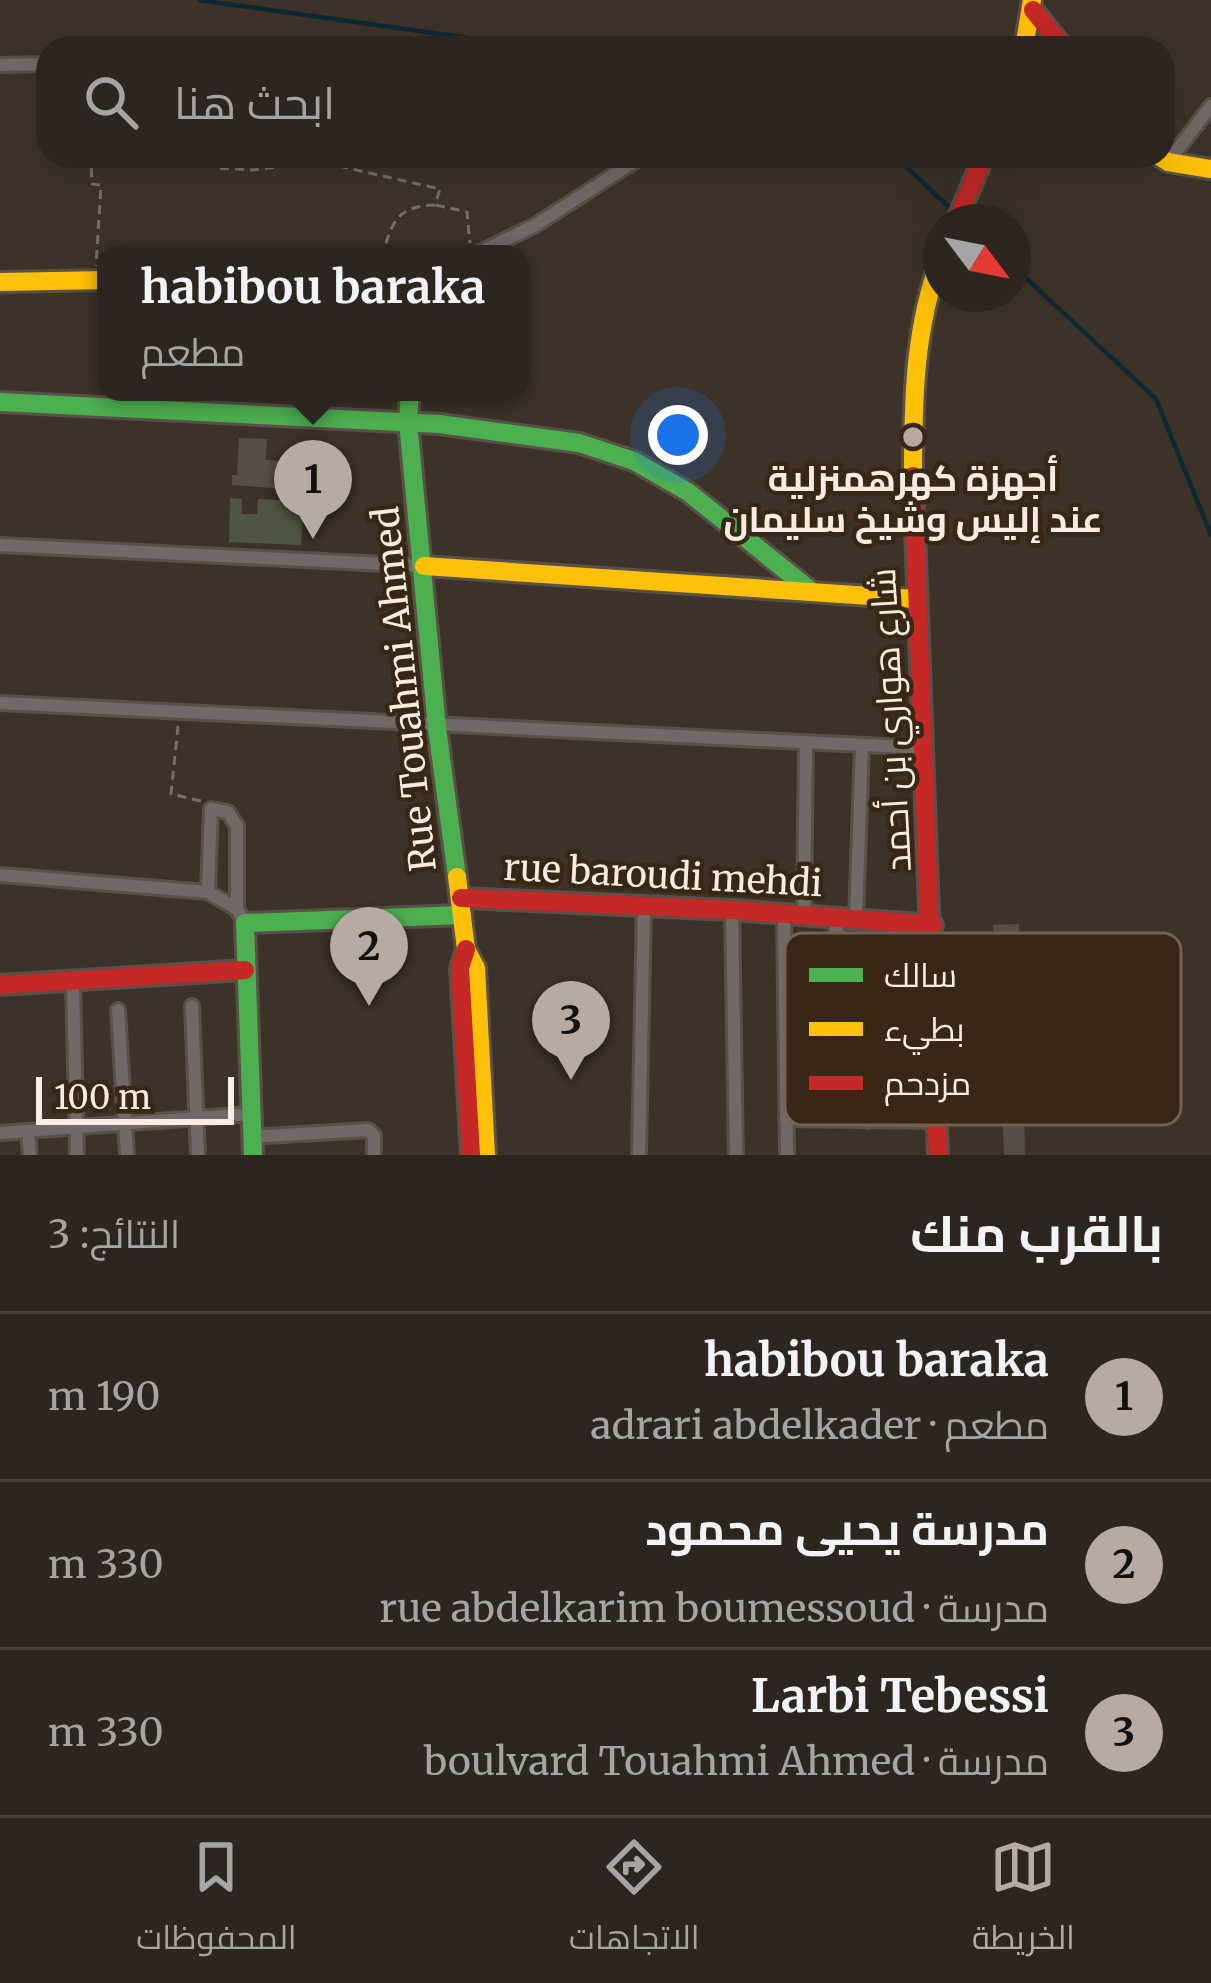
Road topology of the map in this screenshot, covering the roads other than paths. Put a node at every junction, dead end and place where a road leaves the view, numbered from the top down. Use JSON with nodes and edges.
{"nodes":[{"id":1,"x":1032,"y":5,"type":"edge"},
{"id":2,"x":1026,"y":36,"type":"edge"},
{"id":3,"x":1055,"y":36,"type":"edge"},
{"id":4,"x":36,"y":64,"type":"edge"},
{"id":5,"x":0,"y":65,"type":"edge"},
{"id":6,"x":1211,"y":106,"type":"edge"},
{"id":7,"x":1175,"y":147,"type":"edge"},
{"id":8,"x":1175,"y":161,"type":"edge"},
{"id":9,"x":624,"y":168,"type":"edge"},
{"id":10,"x":979,"y":168,"type":"edge"},
{"id":11,"x":1211,"y":169,"type":"edge"},
{"id":12,"x":964,"y":204,"type":"edge"},
{"id":13,"x":494,"y":245,"type":"edge"},
{"id":14,"x":97,"y":280,"type":"edge"},
{"id":15,"x":0,"y":282,"type":"edge"},
{"id":16,"x":925,"y":312,"type":"edge"},
{"id":17,"x":409,"y":401,"type":"edge"},
{"id":18,"x":0,"y":402,"type":"edge"},
{"id":19,"x":408,"y":422,"type":"junction"},
{"id":20,"x":0,"y":544,"type":"edge"},
{"id":21,"x":424,"y":566,"type":"junction"},
{"id":22,"x":810,"y":590,"type":"junction"},
{"id":23,"x":915,"y":599,"type":"junction"},
{"id":24,"x":0,"y":703,"type":"edge"},
{"id":25,"x":437,"y":728,"type":"junction"},
{"id":26,"x":806,"y":743,"type":"junction"},
{"id":27,"x":862,"y":746,"type":"junction"},
{"id":28,"x":925,"y":748,"type":"junction"},
{"id":29,"x":0,"y":875,"type":"edge"},
{"id":30,"x":208,"y":892,"type":"junction"},
{"id":31,"x":461,"y":906,"type":"junction"},
{"id":32,"x":644,"y":906,"type":"junction"},
{"id":33,"x":732,"y":910,"type":"junction"},
{"id":34,"x":794,"y":914,"type":"junction"},
{"id":35,"x":241,"y":916,"type":"junction"},
{"id":36,"x":846,"y":917,"type":"junction"},
{"id":37,"x":933,"y":925,"type":"junction"},
{"id":38,"x":792,"y":933,"type":"edge"},
{"id":39,"x":845,"y":933,"type":"edge"},
{"id":40,"x":933,"y":933,"type":"edge"},
{"id":41,"x":466,"y":949,"type":"junction"},
{"id":42,"x":245,"y":970,"type":"junction"},
{"id":43,"x":73,"y":983,"type":"junction"},
{"id":44,"x":0,"y":985,"type":"edge"},
{"id":45,"x":191,"y":1006,"type":"dead end"},
{"id":46,"x":118,"y":1010,"type":"dead end"},
{"id":47,"x":250,"y":1114,"type":"junction"},
{"id":48,"x":197,"y":1116,"type":"junction"},
{"id":49,"x":125,"y":1120,"type":"junction"},
{"id":50,"x":786,"y":1125,"type":"edge"},
{"id":51,"x":936,"y":1125,"type":"edge"},
{"id":52,"x":76,"y":1128,"type":"junction"},
{"id":53,"x":28,"y":1131,"type":"junction"},
{"id":54,"x":0,"y":1133,"type":"edge"},
{"id":55,"x":252,"y":1146,"type":"edge"},
{"id":56,"x":30,"y":1155,"type":"edge"},
{"id":57,"x":77,"y":1155,"type":"edge"},
{"id":58,"x":127,"y":1155,"type":"edge"},
{"id":59,"x":199,"y":1155,"type":"edge"},
{"id":60,"x":374,"y":1155,"type":"edge"},
{"id":61,"x":471,"y":1155,"type":"edge"},
{"id":62,"x":486,"y":1155,"type":"edge"},
{"id":63,"x":639,"y":1155,"type":"edge"},
{"id":64,"x":736,"y":1155,"type":"edge"},
{"id":65,"x":787,"y":1155,"type":"edge"},
{"id":66,"x":938,"y":1155,"type":"edge"}],
"edges":[{"from":1,"to":2,"type":"main road"},
{"from":1,"to":3,"type":"main road"},
{"from":4,"to":5,"type":"street"},
{"from":6,"to":7,"type":"street"},
{"from":8,"to":11,"type":"main road"},
{"from":9,"to":13,"type":"street"},
{"from":10,"to":12,"type":"main road"},
{"from":14,"to":15,"type":"main road"},
{"from":16,"to":23,"type":"main road","name":"شارع هواري بن أحمد"},
{"from":17,"to":19,"type":"main road","name":"Rue Touahmi Ahmed"},
{"from":18,"to":19,"type":"main road"},
{"from":19,"to":21,"type":"main road","name":"Rue Touahmi Ahmed"},
{"from":19,"to":22,"type":"main road"},
{"from":20,"to":21,"type":"street"},
{"from":21,"to":22,"type":"main road"},
{"from":21,"to":25,"type":"main road","name":"Rue Touahmi Ahmed"},
{"from":22,"to":23,"type":"main road"},
{"from":23,"to":28,"type":"main road","name":"شارع هواري بن أحمد"},
{"from":24,"to":25,"type":"street"},
{"from":25,"to":26,"type":"street"},
{"from":25,"to":31,"type":"main road","name":"Rue Touahmi Ahmed"},
{"from":26,"to":27,"type":"street"},
{"from":26,"to":34,"type":"street"},
{"from":27,"to":28,"type":"street"},
{"from":27,"to":36,"type":"street"},
{"from":28,"to":37,"type":"main road","name":"شارع هواري بن أحمد"},
{"from":29,"to":30,"type":"street"},
{"from":30,"to":35,"type":"street"},
{"from":30,"to":35,"type":"street"},
{"from":31,"to":32,"type":"main road","name":"rue baroudi mehdi"},
{"from":31,"to":35,"type":"main road","name":"rue baroudi mehdi"},
{"from":31,"to":41,"type":"main road","name":"Rue Touahmi Ahmed"},
{"from":32,"to":33,"type":"main road","name":"rue baroudi mehdi"},
{"from":32,"to":63,"type":"street"},
{"from":33,"to":34,"type":"main road","name":"rue baroudi mehdi"},
{"from":33,"to":64,"type":"street"},
{"from":34,"to":36,"type":"main road","name":"rue baroudi mehdi"},
{"from":34,"to":38,"type":"street"},
{"from":35,"to":42,"type":"main road"},
{"from":36,"to":37,"type":"main road","name":"rue baroudi mehdi"},
{"from":36,"to":39,"type":"street"},
{"from":37,"to":40,"type":"main road","name":"شارع هواري بن أحمد"},
{"from":41,"to":61,"type":"main road"},
{"from":41,"to":62,"type":"main road"},
{"from":42,"to":43,"type":"main road"},
{"from":42,"to":47,"type":"main road"},
{"from":43,"to":44,"type":"main road"},
{"from":43,"to":52,"type":"street"},
{"from":45,"to":48,"type":"street"},
{"from":46,"to":49,"type":"street"},
{"from":47,"to":48,"type":"street"},
{"from":47,"to":55,"type":"main road"},
{"from":48,"to":49,"type":"street"},
{"from":48,"to":59,"type":"street"},
{"from":49,"to":52,"type":"street"},
{"from":49,"to":58,"type":"street"},
{"from":50,"to":65,"type":"street"},
{"from":51,"to":66,"type":"main road","name":"شارع هواري بن أحمد"},
{"from":52,"to":53,"type":"street"},
{"from":52,"to":57,"type":"street"},
{"from":53,"to":54,"type":"street"},
{"from":53,"to":56,"type":"street"},
{"from":55,"to":60,"type":"street"}]}
